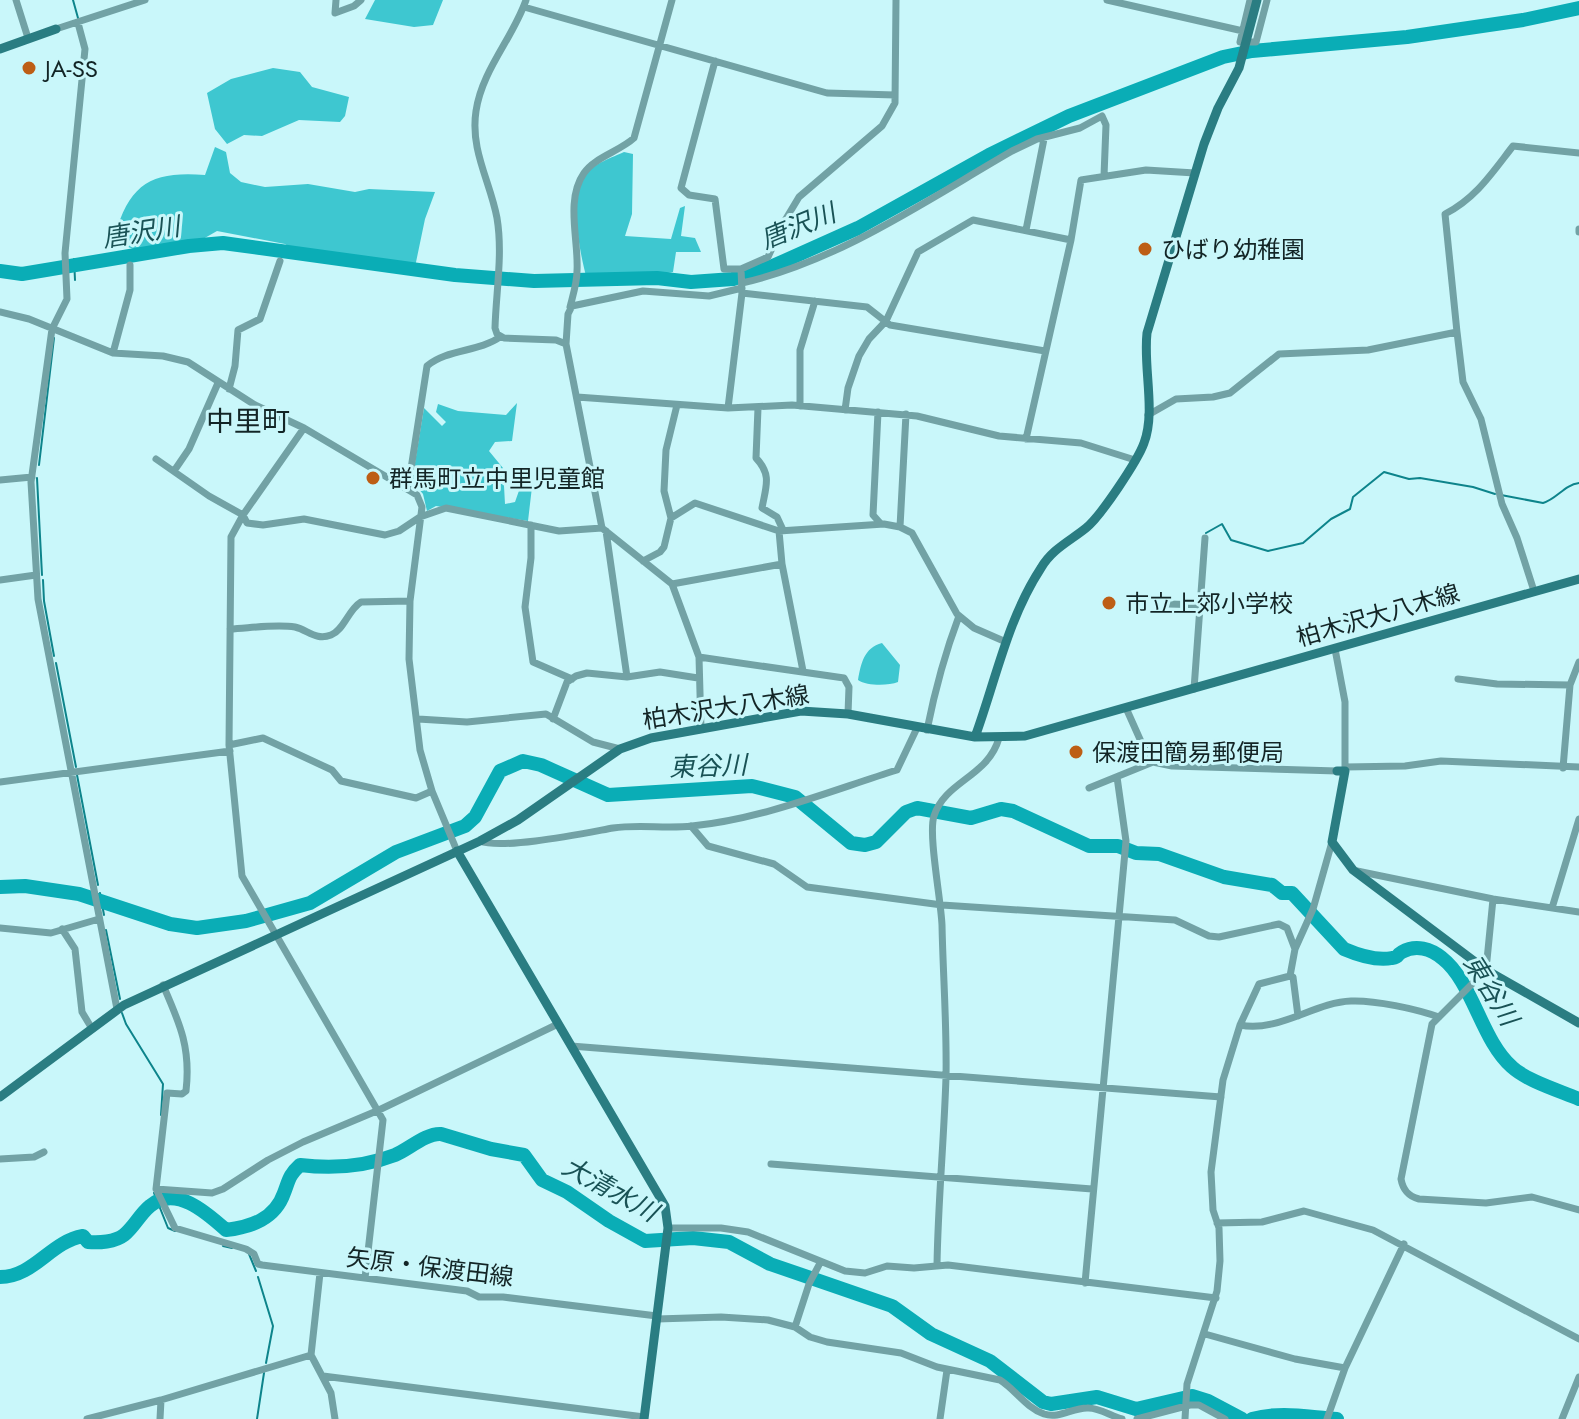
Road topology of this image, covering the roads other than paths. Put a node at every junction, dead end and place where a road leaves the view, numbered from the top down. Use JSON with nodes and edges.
{"nodes":[{"id":1,"x":16,"y":0,"type":"edge"},
{"id":2,"x":145,"y":0,"type":"edge"},
{"id":3,"x":336,"y":0,"type":"edge"},
{"id":4,"x":361,"y":0,"type":"edge"},
{"id":5,"x":672,"y":0,"type":"edge"},
{"id":6,"x":896,"y":0,"type":"edge"},
{"id":7,"x":1107,"y":0,"type":"edge"},
{"id":8,"x":1250,"y":0,"type":"edge"},
{"id":9,"x":1257,"y":0,"type":"edge"},
{"id":10,"x":1267,"y":0,"type":"edge"},
{"id":11,"x":525,"y":4,"type":"edge"},
{"id":12,"x":78,"y":23,"type":"junction"},
{"id":13,"x":56,"y":29,"type":"joint"},
{"id":14,"x":1243,"y":31,"type":"junction"},
{"id":15,"x":28,"y":38,"type":"junction"},
{"id":16,"x":1246,"y":44,"type":"junction"},
{"id":17,"x":659,"y":45,"type":"junction"},
{"id":18,"x":0,"y":49,"type":"edge"},
{"id":19,"x":715,"y":61,"type":"junction"},
{"id":20,"x":895,"y":95,"type":"junction"},
{"id":21,"x":1044,"y":139,"type":"junction"},
{"id":22,"x":1579,"y":153,"type":"edge"},
{"id":23,"x":1195,"y":173,"type":"junction"},
{"id":24,"x":1104,"y":176,"type":"junction"},
{"id":25,"x":1026,"y":230,"type":"junction"},
{"id":26,"x":1071,"y":240,"type":"junction"},
{"id":27,"x":280,"y":261,"type":"dead end"},
{"id":28,"x":130,"y":265,"type":"dead end"},
{"id":29,"x":741,"y":270,"type":"junction"},
{"id":30,"x":742,"y":287,"type":"junction"},
{"id":31,"x":815,"y":301,"type":"junction"},
{"id":32,"x":570,"y":307,"type":"junction"},
{"id":33,"x":0,"y":312,"type":"edge"},
{"id":34,"x":886,"y":321,"type":"junction"},
{"id":35,"x":52,"y":329,"type":"junction"},
{"id":36,"x":1457,"y":332,"type":"junction"},
{"id":37,"x":500,"y":337,"type":"junction"},
{"id":38,"x":566,"y":344,"type":"junction"},
{"id":39,"x":1045,"y":351,"type":"junction"},
{"id":40,"x":113,"y":353,"type":"junction"},
{"id":41,"x":218,"y":383,"type":"junction"},
{"id":42,"x":229,"y":389,"type":"junction"},
{"id":43,"x":577,"y":397,"type":"junction"},
{"id":44,"x":677,"y":405,"type":"junction"},
{"id":45,"x":800,"y":406,"type":"junction"},
{"id":46,"x":728,"y":408,"type":"junction"},
{"id":47,"x":758,"y":408,"type":"junction"},
{"id":48,"x":845,"y":410,"type":"junction"},
{"id":49,"x":878,"y":412,"type":"junction"},
{"id":50,"x":906,"y":414,"type":"junction"},
{"id":51,"x":1148,"y":415,"type":"junction"},
{"id":52,"x":304,"y":428,"type":"junction"},
{"id":53,"x":1026,"y":439,"type":"junction"},
{"id":54,"x":156,"y":459,"type":"dead end"},
{"id":55,"x":1135,"y":460,"type":"junction"},
{"id":56,"x":174,"y":471,"type":"junction"},
{"id":57,"x":32,"y":477,"type":"junction"},
{"id":58,"x":0,"y":480,"type":"edge"},
{"id":59,"x":408,"y":488,"type":"junction"},
{"id":60,"x":243,"y":515,"type":"junction"},
{"id":61,"x":420,"y":517,"type":"junction"},
{"id":62,"x":671,"y":518,"type":"junction"},
{"id":63,"x":881,"y":524,"type":"junction"},
{"id":64,"x":531,"y":525,"type":"junction"},
{"id":65,"x":900,"y":527,"type":"junction"},
{"id":66,"x":604,"y":529,"type":"junction"},
{"id":67,"x":781,"y":530,"type":"junction"},
{"id":68,"x":1205,"y":538,"type":"dead end"},
{"id":69,"x":643,"y":561,"type":"junction"},
{"id":70,"x":782,"y":564,"type":"junction"},
{"id":71,"x":36,"y":575,"type":"junction"},
{"id":72,"x":1579,"y":579,"type":"edge"},
{"id":73,"x":0,"y":580,"type":"edge"},
{"id":74,"x":672,"y":584,"type":"junction"},
{"id":75,"x":1534,"y":591,"type":"junction"},
{"id":76,"x":410,"y":601,"type":"junction"},
{"id":77,"x":1169,"y":604,"type":"dead end"},
{"id":78,"x":1202,"y":605,"type":"junction"},
{"id":79,"x":959,"y":616,"type":"junction"},
{"id":80,"x":230,"y":629,"type":"junction"},
{"id":81,"x":1006,"y":642,"type":"junction"},
{"id":82,"x":1335,"y":649,"type":"junction"},
{"id":83,"x":699,"y":657,"type":"junction"},
{"id":84,"x":1579,"y":662,"type":"edge"},
{"id":85,"x":803,"y":671,"type":"junction"},
{"id":86,"x":627,"y":677,"type":"junction"},
{"id":87,"x":698,"y":678,"type":"junction"},
{"id":88,"x":572,"y":679,"type":"junction"},
{"id":89,"x":1458,"y":679,"type":"dead end"},
{"id":90,"x":1573,"y":688,"type":"edge"},
{"id":91,"x":1194,"y":689,"type":"junction"},
{"id":92,"x":1126,"y":708,"type":"junction"},
{"id":93,"x":848,"y":714,"type":"junction"},
{"id":94,"x":418,"y":719,"type":"junction"},
{"id":95,"x":553,"y":719,"type":"junction"},
{"id":96,"x":701,"y":729,"type":"junction"},
{"id":97,"x":922,"y":729,"type":"junction"},
{"id":98,"x":975,"y":737,"type":"junction"},
{"id":99,"x":999,"y":738,"type":"junction"},
{"id":100,"x":230,"y":748,"type":"junction"},
{"id":101,"x":620,"y":749,"type":"junction"},
{"id":102,"x":1153,"y":762,"type":"junction"},
{"id":103,"x":1579,"y":767,"type":"edge"},
{"id":104,"x":1563,"y":768,"type":"junction"},
{"id":105,"x":1342,"y":769,"type":"junction"},
{"id":106,"x":72,"y":772,"type":"junction"},
{"id":107,"x":1117,"y":777,"type":"junction"},
{"id":108,"x":0,"y":782,"type":"edge"},
{"id":109,"x":1089,"y":788,"type":"dead end"},
{"id":110,"x":432,"y":791,"type":"junction"},
{"id":111,"x":1579,"y":819,"type":"edge"},
{"id":112,"x":691,"y":826,"type":"junction"},
{"id":113,"x":480,"y":841,"type":"junction"},
{"id":114,"x":1332,"y":842,"type":"junction"},
{"id":115,"x":1575,"y":848,"type":"edge"},
{"id":116,"x":457,"y":851,"type":"junction"},
{"id":117,"x":1353,"y":870,"type":"junction"},
{"id":118,"x":1493,"y":899,"type":"junction"},
{"id":119,"x":942,"y":905,"type":"junction"},
{"id":120,"x":1552,"y":908,"type":"junction"},
{"id":121,"x":1579,"y":912,"type":"edge"},
{"id":122,"x":1118,"y":915,"type":"junction"},
{"id":123,"x":99,"y":916,"type":"junction"},
{"id":124,"x":0,"y":928,"type":"edge"},
{"id":125,"x":62,"y":929,"type":"junction"},
{"id":126,"x":277,"y":936,"type":"junction"},
{"id":127,"x":1295,"y":949,"type":"junction"},
{"id":128,"x":1486,"y":970,"type":"junction"},
{"id":129,"x":1290,"y":976,"type":"junction"},
{"id":130,"x":163,"y":985,"type":"junction"},
{"id":131,"x":117,"y":1009,"type":"junction"},
{"id":132,"x":1298,"y":1016,"type":"junction"},
{"id":133,"x":1439,"y":1017,"type":"junction"},
{"id":134,"x":1579,"y":1023,"type":"edge"},
{"id":135,"x":558,"y":1024,"type":"junction"},
{"id":136,"x":1240,"y":1025,"type":"junction"},
{"id":137,"x":91,"y":1027,"type":"junction"},
{"id":138,"x":571,"y":1046,"type":"junction"},
{"id":139,"x":946,"y":1075,"type":"junction"},
{"id":140,"x":1105,"y":1089,"type":"junction"},
{"id":141,"x":0,"y":1097,"type":"edge"},
{"id":142,"x":1221,"y":1097,"type":"junction"},
{"id":143,"x":379,"y":1110,"type":"junction"},
{"id":144,"x":44,"y":1152,"type":"dead end"},
{"id":145,"x":0,"y":1159,"type":"edge"},
{"id":146,"x":771,"y":1164,"type":"dead end"},
{"id":147,"x":939,"y":1179,"type":"junction"},
{"id":148,"x":1092,"y":1189,"type":"junction"},
{"id":149,"x":156,"y":1191,"type":"junction"},
{"id":150,"x":1579,"y":1210,"type":"edge"},
{"id":151,"x":1217,"y":1223,"type":"junction"},
{"id":152,"x":668,"y":1231,"type":"junction"},
{"id":153,"x":1404,"y":1244,"type":"junction"},
{"id":154,"x":820,"y":1263,"type":"junction"},
{"id":155,"x":937,"y":1265,"type":"junction"},
{"id":156,"x":320,"y":1273,"type":"junction"},
{"id":157,"x":365,"y":1278,"type":"junction"},
{"id":158,"x":1085,"y":1283,"type":"junction"},
{"id":159,"x":1216,"y":1298,"type":"junction"},
{"id":160,"x":657,"y":1318,"type":"junction"},
{"id":161,"x":795,"y":1327,"type":"junction"},
{"id":162,"x":1205,"y":1334,"type":"junction"},
{"id":163,"x":1579,"y":1339,"type":"edge"},
{"id":164,"x":311,"y":1355,"type":"junction"},
{"id":165,"x":1345,"y":1368,"type":"junction"},
{"id":166,"x":947,"y":1370,"type":"junction"},
{"id":167,"x":323,"y":1376,"type":"junction"},
{"id":168,"x":1579,"y":1377,"type":"edge"},
{"id":169,"x":161,"y":1400,"type":"junction"},
{"id":170,"x":1186,"y":1404,"type":"junction"},
{"id":171,"x":644,"y":1418,"type":"edge"},
{"id":172,"x":87,"y":1419,"type":"edge"},
{"id":173,"x":160,"y":1419,"type":"edge"},
{"id":174,"x":335,"y":1419,"type":"edge"},
{"id":175,"x":940,"y":1419,"type":"edge"},
{"id":176,"x":1122,"y":1419,"type":"edge"},
{"id":177,"x":1137,"y":1419,"type":"edge"},
{"id":178,"x":1185,"y":1419,"type":"edge"},
{"id":179,"x":1225,"y":1419,"type":"edge"},
{"id":180,"x":1327,"y":1419,"type":"edge"},
{"id":181,"x":1562,"y":1419,"type":"edge"}],
"edges":[{"from":1,"to":15,"type":"street"},
{"from":2,"to":12,"type":"street"},
{"from":3,"to":4,"type":"street"},
{"from":5,"to":17,"type":"street"},
{"from":6,"to":20,"type":"street"},
{"from":7,"to":14,"type":"street"},
{"from":8,"to":14,"type":"street"},
{"from":9,"to":16,"type":"street"},
{"from":10,"to":16,"type":"street"},
{"from":11,"to":17,"type":"street"},
{"from":11,"to":37,"type":"street"},
{"from":12,"to":13,"type":"street"},
{"from":12,"to":35,"type":"street"},
{"from":13,"to":15,"type":"street"},
{"from":14,"to":16,"type":"street"},
{"from":15,"to":18,"type":"street"},
{"from":16,"to":23,"type":"street"},
{"from":17,"to":19,"type":"street"},
{"from":17,"to":32,"type":"street"},
{"from":19,"to":20,"type":"street"},
{"from":19,"to":29,"type":"street"},
{"from":20,"to":29,"type":"street"},
{"from":21,"to":24,"type":"street"},
{"from":21,"to":25,"type":"street"},
{"from":21,"to":30,"type":"street"},
{"from":22,"to":36,"type":"street"},
{"from":23,"to":24,"type":"street"},
{"from":23,"to":51,"type":"street"},
{"from":24,"to":26,"type":"street"},
{"from":25,"to":26,"type":"street"},
{"from":25,"to":34,"type":"street"},
{"from":26,"to":39,"type":"street"},
{"from":27,"to":42,"type":"street"},
{"from":28,"to":40,"type":"street"},
{"from":29,"to":30,"type":"street"},
{"from":30,"to":31,"type":"street"},
{"from":30,"to":32,"type":"street"},
{"from":30,"to":46,"type":"street"},
{"from":31,"to":34,"type":"street"},
{"from":31,"to":45,"type":"street"},
{"from":32,"to":38,"type":"street"},
{"from":33,"to":35,"type":"street"},
{"from":34,"to":39,"type":"street"},
{"from":34,"to":48,"type":"street"},
{"from":35,"to":40,"type":"street"},
{"from":35,"to":57,"type":"street"},
{"from":36,"to":51,"type":"street"},
{"from":36,"to":75,"type":"street"},
{"from":37,"to":38,"type":"street"},
{"from":37,"to":59,"type":"street"},
{"from":38,"to":43,"type":"street"},
{"from":39,"to":53,"type":"street"},
{"from":40,"to":41,"type":"street"},
{"from":41,"to":42,"type":"street"},
{"from":41,"to":56,"type":"street"},
{"from":42,"to":52,"type":"street"},
{"from":43,"to":44,"type":"street"},
{"from":43,"to":66,"type":"street"},
{"from":44,"to":46,"type":"street"},
{"from":44,"to":62,"type":"street"},
{"from":45,"to":47,"type":"street"},
{"from":45,"to":48,"type":"street"},
{"from":46,"to":47,"type":"street"},
{"from":47,"to":67,"type":"street"},
{"from":48,"to":49,"type":"street"},
{"from":49,"to":50,"type":"street"},
{"from":49,"to":63,"type":"street"},
{"from":50,"to":53,"type":"street"},
{"from":50,"to":65,"type":"street"},
{"from":51,"to":55,"type":"street"},
{"from":52,"to":59,"type":"street"},
{"from":52,"to":60,"type":"street"},
{"from":53,"to":55,"type":"street"},
{"from":54,"to":56,"type":"street"},
{"from":55,"to":81,"type":"street"},
{"from":56,"to":60,"type":"street"},
{"from":57,"to":58,"type":"street"},
{"from":57,"to":71,"type":"street"},
{"from":59,"to":61,"type":"street"},
{"from":60,"to":61,"type":"street"},
{"from":60,"to":80,"type":"street"},
{"from":61,"to":64,"type":"street"},
{"from":61,"to":76,"type":"street"},
{"from":62,"to":67,"type":"street"},
{"from":62,"to":69,"type":"street"},
{"from":63,"to":65,"type":"street"},
{"from":63,"to":67,"type":"street"},
{"from":64,"to":66,"type":"street"},
{"from":64,"to":88,"type":"street"},
{"from":65,"to":79,"type":"street"},
{"from":66,"to":69,"type":"street"},
{"from":66,"to":86,"type":"street"},
{"from":67,"to":70,"type":"street"},
{"from":68,"to":78,"type":"street"},
{"from":69,"to":74,"type":"street"},
{"from":70,"to":74,"type":"street"},
{"from":70,"to":85,"type":"street"},
{"from":71,"to":73,"type":"street"},
{"from":71,"to":106,"type":"street"},
{"from":72,"to":75,"type":"street","name":"柏木沢大八木線"},
{"from":74,"to":83,"type":"street"},
{"from":75,"to":82,"type":"street","name":"柏木沢大八木線"},
{"from":76,"to":80,"type":"street"},
{"from":76,"to":94,"type":"street"},
{"from":77,"to":78,"type":"street"},
{"from":78,"to":91,"type":"street"},
{"from":79,"to":81,"type":"street"},
{"from":79,"to":97,"type":"street"},
{"from":80,"to":100,"type":"street"},
{"from":81,"to":98,"type":"street"},
{"from":82,"to":91,"type":"street","name":"柏木沢大八木線"},
{"from":82,"to":105,"type":"street"},
{"from":83,"to":85,"type":"street"},
{"from":83,"to":87,"type":"street"},
{"from":84,"to":90,"type":"street"},
{"from":85,"to":93,"type":"street"},
{"from":86,"to":87,"type":"street"},
{"from":86,"to":88,"type":"street"},
{"from":87,"to":96,"type":"street"},
{"from":88,"to":95,"type":"street"},
{"from":89,"to":90,"type":"street"},
{"from":90,"to":104,"type":"street"},
{"from":91,"to":92,"type":"street","name":"柏木沢大八木線"},
{"from":92,"to":99,"type":"street","name":"柏木沢大八木線"},
{"from":92,"to":102,"type":"street"},
{"from":93,"to":96,"type":"street","name":"柏木沢大八木線"},
{"from":93,"to":97,"type":"street","name":"柏木沢大八木線"},
{"from":94,"to":95,"type":"street"},
{"from":94,"to":110,"type":"street"},
{"from":95,"to":101,"type":"street"},
{"from":96,"to":101,"type":"street","name":"柏木沢大八木線"},
{"from":97,"to":98,"type":"street","name":"柏木沢大八木線"},
{"from":97,"to":112,"type":"street"},
{"from":98,"to":99,"type":"street","name":"柏木沢大八木線"},
{"from":99,"to":119,"type":"street"},
{"from":100,"to":106,"type":"street"},
{"from":100,"to":110,"type":"street"},
{"from":100,"to":126,"type":"street"},
{"from":101,"to":113,"type":"street","name":"柏木沢大八木線"},
{"from":102,"to":105,"type":"street"},
{"from":102,"to":107,"type":"street"},
{"from":103,"to":104,"type":"street"},
{"from":104,"to":105,"type":"street"},
{"from":105,"to":114,"type":"street"},
{"from":106,"to":108,"type":"street"},
{"from":106,"to":123,"type":"street"},
{"from":107,"to":109,"type":"street"},
{"from":107,"to":122,"type":"street"},
{"from":110,"to":116,"type":"street"},
{"from":111,"to":115,"type":"street"},
{"from":112,"to":113,"type":"street"},
{"from":112,"to":119,"type":"street"},
{"from":113,"to":116,"type":"street","name":"柏木沢大八木線"},
{"from":114,"to":117,"type":"street"},
{"from":114,"to":127,"type":"street"},
{"from":115,"to":120,"type":"street"},
{"from":116,"to":126,"type":"street","name":"柏木沢大八木線"},
{"from":116,"to":135,"type":"street"},
{"from":117,"to":118,"type":"street"},
{"from":117,"to":128,"type":"street"},
{"from":118,"to":120,"type":"street"},
{"from":118,"to":128,"type":"street"},
{"from":119,"to":122,"type":"street"},
{"from":119,"to":139,"type":"street"},
{"from":120,"to":121,"type":"street"},
{"from":122,"to":127,"type":"street"},
{"from":122,"to":140,"type":"street"},
{"from":123,"to":125,"type":"street"},
{"from":123,"to":131,"type":"street"},
{"from":124,"to":125,"type":"street"},
{"from":125,"to":137,"type":"street"},
{"from":126,"to":130,"type":"street","name":"柏木沢大八木線"},
{"from":126,"to":143,"type":"street"},
{"from":127,"to":129,"type":"street"},
{"from":128,"to":133,"type":"street"},
{"from":128,"to":134,"type":"street"},
{"from":129,"to":132,"type":"street"},
{"from":129,"to":136,"type":"street"},
{"from":130,"to":131,"type":"street","name":"柏木沢大八木線"},
{"from":130,"to":149,"type":"street"},
{"from":131,"to":137,"type":"street","name":"柏木沢大八木線"},
{"from":132,"to":133,"type":"street"},
{"from":132,"to":136,"type":"street"},
{"from":133,"to":150,"type":"street"},
{"from":135,"to":138,"type":"street"},
{"from":135,"to":143,"type":"street"},
{"from":136,"to":142,"type":"street"},
{"from":137,"to":141,"type":"street","name":"柏木沢大八木線"},
{"from":138,"to":139,"type":"street"},
{"from":138,"to":152,"type":"street"},
{"from":139,"to":140,"type":"street"},
{"from":139,"to":147,"type":"street"},
{"from":140,"to":142,"type":"street"},
{"from":140,"to":148,"type":"street"},
{"from":142,"to":151,"type":"street"},
{"from":143,"to":149,"type":"street"},
{"from":143,"to":157,"type":"street"},
{"from":144,"to":145,"type":"street"},
{"from":146,"to":147,"type":"street"},
{"from":147,"to":148,"type":"street"},
{"from":147,"to":155,"type":"street"},
{"from":148,"to":158,"type":"street"},
{"from":149,"to":156,"type":"street"},
{"from":151,"to":153,"type":"street"},
{"from":151,"to":159,"type":"street"},
{"from":152,"to":154,"type":"street"},
{"from":152,"to":160,"type":"street"},
{"from":153,"to":163,"type":"street"},
{"from":153,"to":165,"type":"street"},
{"from":154,"to":155,"type":"street"},
{"from":154,"to":161,"type":"street"},
{"from":155,"to":158,"type":"street"},
{"from":156,"to":157,"type":"street","name":"矢原・保渡田線"},
{"from":156,"to":164,"type":"street","name":"矢原・保渡田線"},
{"from":157,"to":160,"type":"street","name":"矢原・保渡田線"},
{"from":158,"to":159,"type":"street"},
{"from":159,"to":162,"type":"street"},
{"from":160,"to":161,"type":"street","name":"矢原・保渡田線"},
{"from":160,"to":171,"type":"street"},
{"from":161,"to":166,"type":"street","name":"矢原・保渡田線"},
{"from":162,"to":165,"type":"street"},
{"from":162,"to":170,"type":"street"},
{"from":164,"to":167,"type":"street"},
{"from":164,"to":169,"type":"street"},
{"from":165,"to":180,"type":"street"},
{"from":166,"to":175,"type":"street"},
{"from":166,"to":176,"type":"street","name":"矢原・保渡田線"},
{"from":167,"to":171,"type":"street"},
{"from":167,"to":174,"type":"street"},
{"from":168,"to":181,"type":"street"},
{"from":169,"to":172,"type":"street"},
{"from":169,"to":173,"type":"street"},
{"from":170,"to":177,"type":"street"},
{"from":170,"to":178,"type":"street"},
{"from":170,"to":179,"type":"street"}]}
